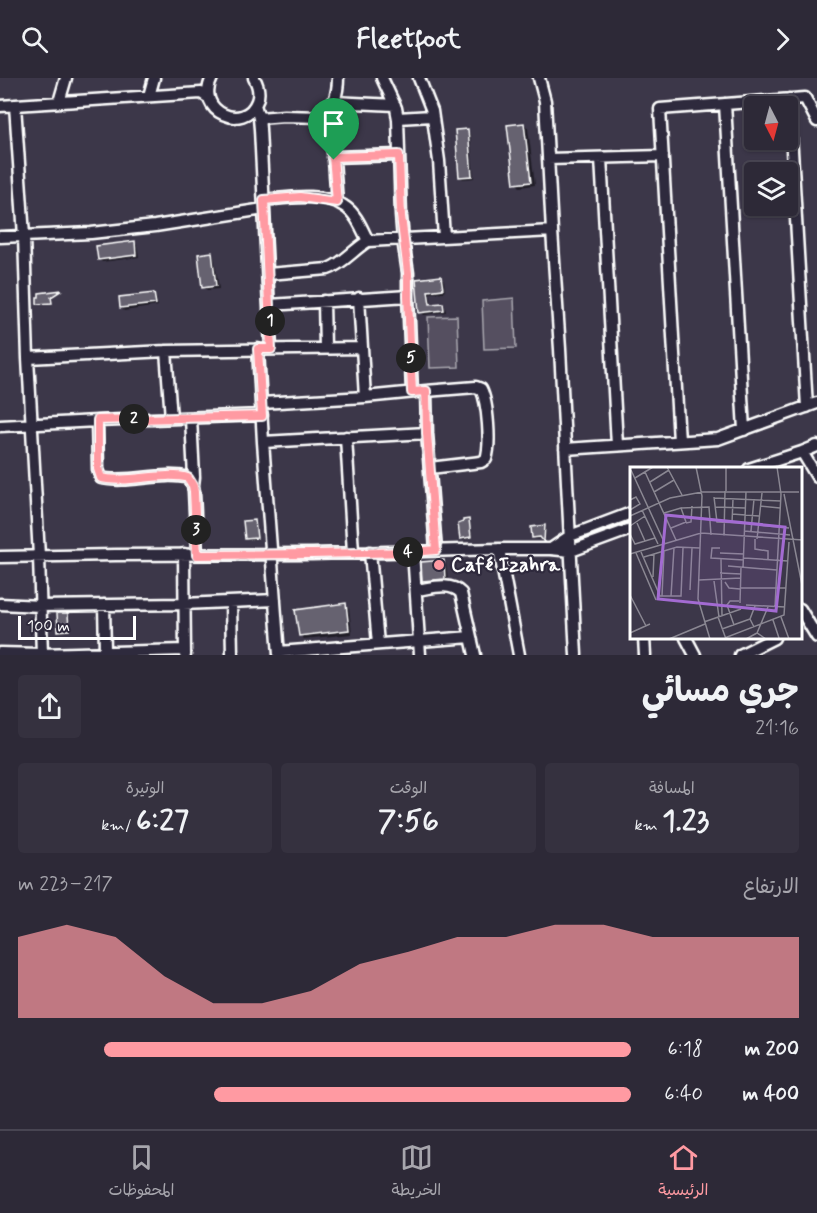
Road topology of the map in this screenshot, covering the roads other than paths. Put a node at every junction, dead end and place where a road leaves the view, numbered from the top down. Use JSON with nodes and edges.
{"nodes":[{"id":1,"x":66,"y":78,"type":"edge"},
{"id":2,"x":154,"y":78,"type":"edge"},
{"id":3,"x":254,"y":78,"type":"edge"},
{"id":4,"x":338,"y":78,"type":"edge"},
{"id":5,"x":382,"y":78,"type":"edge"},
{"id":6,"x":419,"y":78,"type":"edge"},
{"id":7,"x":539,"y":78,"type":"edge"},
{"id":8,"x":211,"y":81,"type":"edge"},
{"id":9,"x":205,"y":95,"type":"junction"},
{"id":10,"x":149,"y":96,"type":"junction"},
{"id":11,"x":798,"y":98,"type":"edge"},
{"id":12,"x":59,"y":102,"type":"junction"},
{"id":13,"x":333,"y":102,"type":"junction"},
{"id":14,"x":744,"y":103,"type":"edge"},
{"id":15,"x":725,"y":104,"type":"junction"},
{"id":16,"x":15,"y":105,"type":"junction"},
{"id":17,"x":394,"y":105,"type":"junction"},
{"id":18,"x":0,"y":106,"type":"edge"},
{"id":19,"x":255,"y":113,"type":"junction"},
{"id":20,"x":327,"y":114,"type":"junction"},
{"id":21,"x":432,"y":116,"type":"junction"},
{"id":22,"x":398,"y":118,"type":"junction"},
{"id":23,"x":817,"y":121,"type":"edge"},
{"id":24,"x":793,"y":150,"type":"edge"},
{"id":25,"x":399,"y":155,"type":"junction"},
{"id":26,"x":663,"y":156,"type":"junction"},
{"id":27,"x":333,"y":157,"type":"junction"},
{"id":28,"x":601,"y":158,"type":"junction"},
{"id":29,"x":548,"y":159,"type":"junction"},
{"id":30,"x":337,"y":202,"type":"junction"},
{"id":31,"x":264,"y":205,"type":"junction"},
{"id":32,"x":552,"y":231,"type":"junction"},
{"id":33,"x":24,"y":236,"type":"junction"},
{"id":34,"x":0,"y":237,"type":"edge"},
{"id":35,"x":444,"y":237,"type":"junction"},
{"id":36,"x":403,"y":240,"type":"junction"},
{"id":37,"x":368,"y":241,"type":"junction"},
{"id":38,"x":268,"y":274,"type":"junction"},
{"id":39,"x":408,"y":296,"type":"junction"},
{"id":40,"x":359,"y":298,"type":"junction"},
{"id":41,"x":324,"y":301,"type":"junction"},
{"id":42,"x":270,"y":305,"type":"junction"},
{"id":43,"x":325,"y":348,"type":"junction"},
{"id":44,"x":362,"y":348,"type":"junction"},
{"id":45,"x":258,"y":349,"type":"junction"},
{"id":46,"x":271,"y":349,"type":"junction"},
{"id":47,"x":166,"y":351,"type":"junction"},
{"id":48,"x":28,"y":358,"type":"junction"},
{"id":49,"x":426,"y":391,"type":"junction"},
{"id":50,"x":412,"y":392,"type":"junction"},
{"id":51,"x":365,"y":397,"type":"junction"},
{"id":52,"x":261,"y":403,"type":"junction"},
{"id":53,"x":812,"y":405,"type":"edge"},
{"id":54,"x":262,"y":416,"type":"junction"},
{"id":55,"x":171,"y":418,"type":"junction"},
{"id":56,"x":190,"y":418,"type":"junction"},
{"id":57,"x":98,"y":420,"type":"junction"},
{"id":58,"x":32,"y":424,"type":"junction"},
{"id":59,"x":0,"y":426,"type":"edge"},
{"id":60,"x":744,"y":430,"type":"junction"},
{"id":61,"x":427,"y":433,"type":"junction"},
{"id":62,"x":346,"y":437,"type":"junction"},
{"id":63,"x":679,"y":441,"type":"junction"},
{"id":64,"x":263,"y":442,"type":"junction"},
{"id":65,"x":617,"y":445,"type":"junction"},
{"id":66,"x":817,"y":446,"type":"edge"},
{"id":67,"x":565,"y":449,"type":"junction"},
{"id":68,"x":802,"y":452,"type":"junction"},
{"id":69,"x":809,"y":466,"type":"edge"},
{"id":70,"x":755,"y":467,"type":"edge"},
{"id":71,"x":430,"y":468,"type":"junction"},
{"id":72,"x":817,"y":477,"type":"edge"},
{"id":73,"x":193,"y":485,"type":"junction"},
{"id":74,"x":630,"y":513,"type":"edge"},
{"id":75,"x":630,"y":529,"type":"edge"},
{"id":76,"x":570,"y":536,"type":"junction"},
{"id":77,"x":499,"y":549,"type":"junction"},
{"id":78,"x":551,"y":549,"type":"junction"},
{"id":79,"x":436,"y":550,"type":"junction"},
{"id":80,"x":571,"y":551,"type":"junction"},
{"id":81,"x":353,"y":552,"type":"junction"},
{"id":82,"x":370,"y":552,"type":"junction"},
{"id":83,"x":413,"y":552,"type":"junction"},
{"id":84,"x":184,"y":554,"type":"junction"},
{"id":85,"x":272,"y":554,"type":"junction"},
{"id":86,"x":197,"y":555,"type":"junction"},
{"id":87,"x":39,"y":556,"type":"junction"},
{"id":88,"x":0,"y":557,"type":"edge"},
{"id":89,"x":417,"y":590,"type":"junction"},
{"id":90,"x":275,"y":600,"type":"junction"},
{"id":91,"x":231,"y":602,"type":"junction"},
{"id":92,"x":0,"y":604,"type":"edge"},
{"id":93,"x":183,"y":604,"type":"junction"},
{"id":94,"x":104,"y":605,"type":"junction"},
{"id":95,"x":40,"y":606,"type":"junction"},
{"id":96,"x":804,"y":624,"type":"edge"},
{"id":97,"x":471,"y":637,"type":"junction"},
{"id":98,"x":817,"y":637,"type":"edge"},
{"id":99,"x":419,"y":640,"type":"junction"},
{"id":100,"x":644,"y":640,"type":"edge"},
{"id":101,"x":687,"y":640,"type":"edge"},
{"id":102,"x":772,"y":640,"type":"edge"},
{"id":103,"x":378,"y":644,"type":"junction"},
{"id":104,"x":366,"y":650,"type":"edge"},
{"id":105,"x":105,"y":651,"type":"junction"},
{"id":106,"x":184,"y":652,"type":"edge"},
{"id":107,"x":0,"y":653,"type":"edge"},
{"id":108,"x":279,"y":653,"type":"edge"},
{"id":109,"x":41,"y":654,"type":"edge"},
{"id":110,"x":232,"y":655,"type":"edge"},
{"id":111,"x":420,"y":655,"type":"edge"},
{"id":112,"x":475,"y":655,"type":"edge"},
{"id":113,"x":519,"y":655,"type":"edge"},
{"id":114,"x":576,"y":655,"type":"edge"},
{"id":115,"x":645,"y":655,"type":"edge"},
{"id":116,"x":695,"y":655,"type":"edge"},
{"id":117,"x":740,"y":655,"type":"edge"}],
"edges":[{"from":1,"to":12,"type":"street"},
{"from":2,"to":10,"type":"street"},
{"from":3,"to":19,"type":"street"},
{"from":4,"to":13,"type":"street"},
{"from":5,"to":17,"type":"street"},
{"from":6,"to":21,"type":"street"},
{"from":7,"to":29,"type":"street"},
{"from":8,"to":9,"type":"street"},
{"from":9,"to":10,"type":"street"},
{"from":9,"to":19,"type":"street"},
{"from":10,"to":12,"type":"street"},
{"from":11,"to":23,"type":"street"},
{"from":12,"to":16,"type":"street"},
{"from":13,"to":17,"type":"street"},
{"from":13,"to":20,"type":"street"},
{"from":14,"to":15,"type":"street"},
{"from":15,"to":26,"type":"street"},
{"from":15,"to":60,"type":"street"},
{"from":16,"to":18,"type":"street"},
{"from":16,"to":33,"type":"street"},
{"from":17,"to":22,"type":"street"},
{"from":19,"to":20,"type":"street"},
{"from":19,"to":31,"type":"street"},
{"from":20,"to":27,"type":"street"},
{"from":21,"to":22,"type":"street"},
{"from":21,"to":35,"type":"street"},
{"from":22,"to":25,"type":"street"},
{"from":24,"to":53,"type":"street"},
{"from":25,"to":27,"type":"street"},
{"from":25,"to":36,"type":"street"},
{"from":26,"to":28,"type":"street"},
{"from":26,"to":63,"type":"street"},
{"from":27,"to":30,"type":"street"},
{"from":28,"to":29,"type":"street"},
{"from":28,"to":65,"type":"street"},
{"from":29,"to":32,"type":"street"},
{"from":30,"to":31,"type":"street"},
{"from":30,"to":37,"type":"street"},
{"from":31,"to":33,"type":"street"},
{"from":31,"to":38,"type":"street"},
{"from":32,"to":35,"type":"street"},
{"from":32,"to":67,"type":"street"},
{"from":33,"to":34,"type":"street"},
{"from":33,"to":48,"type":"street"},
{"from":35,"to":36,"type":"street"},
{"from":36,"to":37,"type":"street"},
{"from":36,"to":39,"type":"street"},
{"from":37,"to":38,"type":"street"},
{"from":38,"to":42,"type":"street"},
{"from":39,"to":40,"type":"street"},
{"from":39,"to":50,"type":"street"},
{"from":40,"to":41,"type":"street"},
{"from":40,"to":44,"type":"street"},
{"from":41,"to":42,"type":"street"},
{"from":41,"to":43,"type":"street"},
{"from":42,"to":46,"type":"street"},
{"from":43,"to":44,"type":"street"},
{"from":43,"to":46,"type":"street"},
{"from":44,"to":51,"type":"street"},
{"from":45,"to":46,"type":"street"},
{"from":45,"to":47,"type":"street"},
{"from":45,"to":52,"type":"street"},
{"from":47,"to":48,"type":"street"},
{"from":47,"to":55,"type":"street"},
{"from":48,"to":58,"type":"street"},
{"from":49,"to":50,"type":"street"},
{"from":49,"to":61,"type":"street"},
{"from":49,"to":71,"type":"street"},
{"from":50,"to":51,"type":"street"},
{"from":51,"to":52,"type":"street"},
{"from":52,"to":54,"type":"street"},
{"from":53,"to":60,"type":"street"},
{"from":54,"to":56,"type":"street"},
{"from":54,"to":64,"type":"street"},
{"from":55,"to":56,"type":"street"},
{"from":55,"to":57,"type":"street"},
{"from":56,"to":73,"type":"street"},
{"from":57,"to":58,"type":"street"},
{"from":57,"to":73,"type":"street"},
{"from":58,"to":59,"type":"street"},
{"from":58,"to":87,"type":"street"},
{"from":60,"to":63,"type":"street"},
{"from":61,"to":62,"type":"street"},
{"from":61,"to":71,"type":"street"},
{"from":62,"to":64,"type":"street"},
{"from":62,"to":81,"type":"street"},
{"from":63,"to":65,"type":"street"},
{"from":64,"to":85,"type":"street"},
{"from":65,"to":67,"type":"street"},
{"from":66,"to":68,"type":"street"},
{"from":67,"to":76,"type":"street"},
{"from":68,"to":69,"type":"street"},
{"from":68,"to":70,"type":"street"},
{"from":69,"to":72,"type":"street"},
{"from":71,"to":79,"type":"street"},
{"from":73,"to":86,"type":"street"},
{"from":74,"to":76,"type":"street"},
{"from":75,"to":80,"type":"street"},
{"from":76,"to":78,"type":"street"},
{"from":76,"to":80,"type":"street"},
{"from":77,"to":78,"type":"street"},
{"from":77,"to":79,"type":"street"},
{"from":77,"to":113,"type":"street"},
{"from":78,"to":80,"type":"street"},
{"from":79,"to":83,"type":"street"},
{"from":80,"to":114,"type":"street"},
{"from":81,"to":82,"type":"street"},
{"from":81,"to":85,"type":"street"},
{"from":82,"to":83,"type":"street"},
{"from":82,"to":103,"type":"street"},
{"from":83,"to":89,"type":"street"},
{"from":84,"to":86,"type":"street"},
{"from":84,"to":87,"type":"street"},
{"from":84,"to":93,"type":"street"},
{"from":85,"to":86,"type":"street"},
{"from":85,"to":90,"type":"street"},
{"from":87,"to":88,"type":"street"},
{"from":87,"to":95,"type":"street"},
{"from":89,"to":97,"type":"street"},
{"from":89,"to":99,"type":"street"},
{"from":90,"to":91,"type":"street"},
{"from":90,"to":108,"type":"street"},
{"from":91,"to":93,"type":"street"},
{"from":91,"to":110,"type":"street"},
{"from":92,"to":95,"type":"street"},
{"from":93,"to":94,"type":"street"},
{"from":93,"to":106,"type":"street"},
{"from":94,"to":95,"type":"street"},
{"from":94,"to":105,"type":"street"},
{"from":95,"to":109,"type":"street"},
{"from":96,"to":98,"type":"street"},
{"from":97,"to":99,"type":"street"},
{"from":97,"to":112,"type":"street"},
{"from":99,"to":103,"type":"street"},
{"from":99,"to":111,"type":"street"},
{"from":100,"to":115,"type":"street"},
{"from":101,"to":116,"type":"street"},
{"from":102,"to":117,"type":"street"},
{"from":103,"to":104,"type":"street"},
{"from":104,"to":108,"type":"street"},
{"from":105,"to":106,"type":"street"},
{"from":105,"to":109,"type":"street"},
{"from":107,"to":109,"type":"street"}]}
